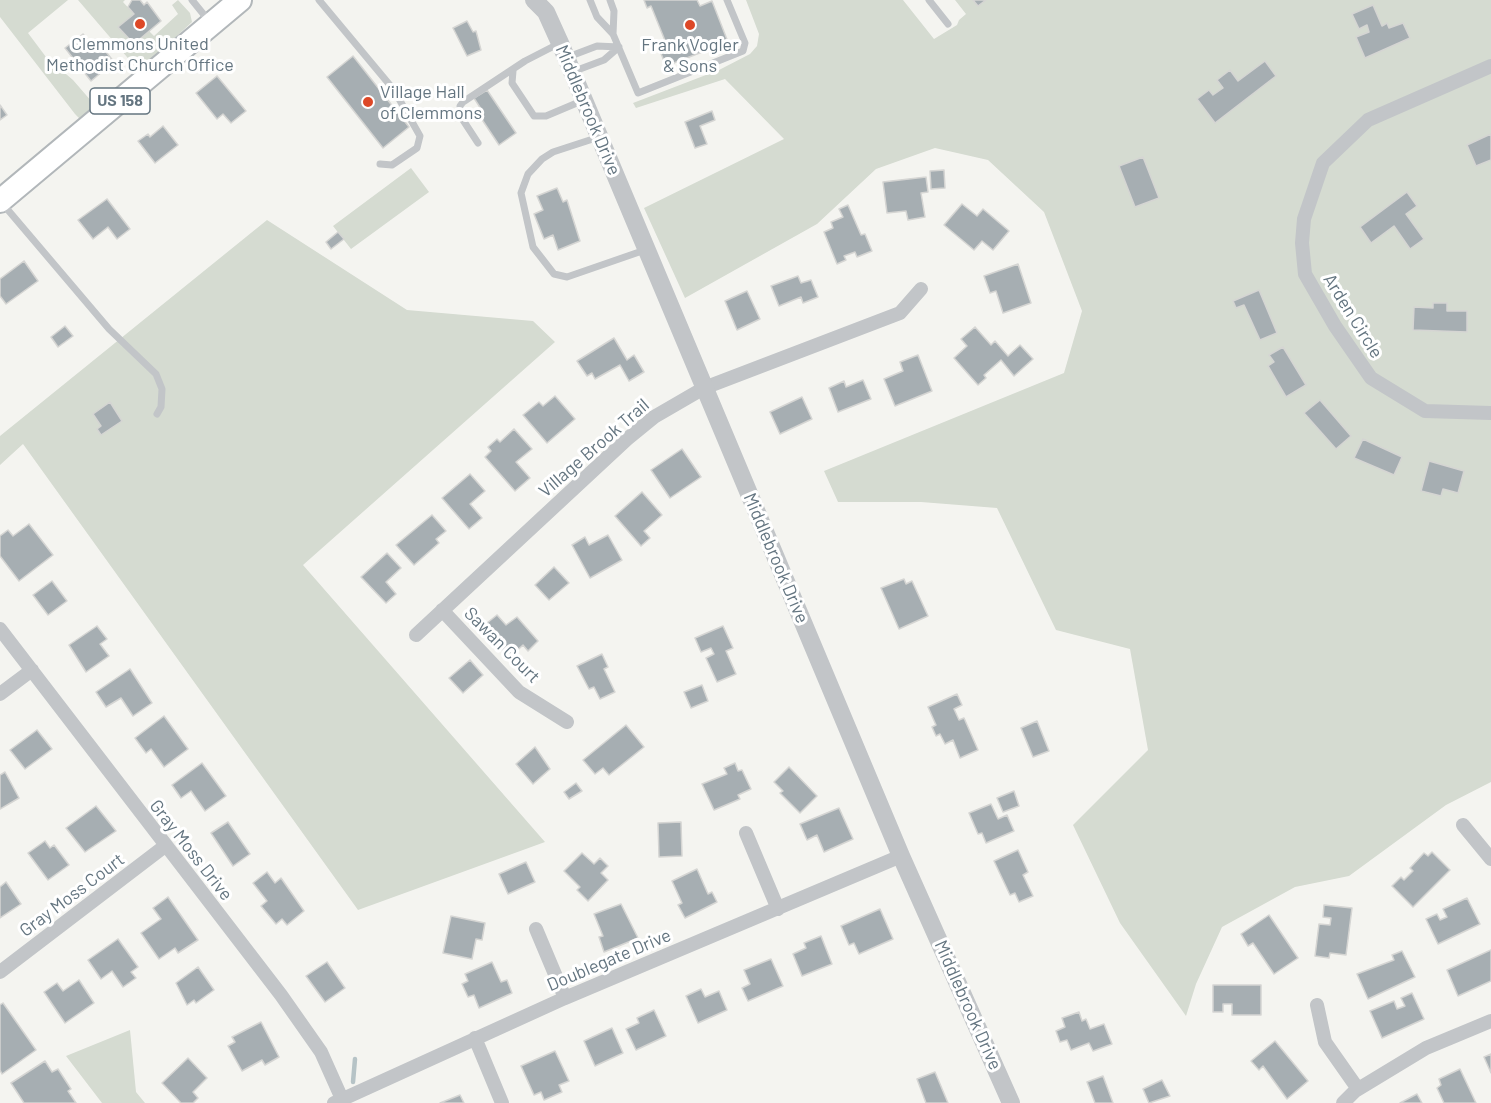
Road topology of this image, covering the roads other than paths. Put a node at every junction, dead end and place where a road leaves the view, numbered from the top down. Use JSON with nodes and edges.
{"nodes":[{"id":1,"x":192,"y":0,"type":"edge"},
{"id":2,"x":240,"y":0,"type":"edge"},
{"id":3,"x":320,"y":0,"type":"edge"},
{"id":4,"x":590,"y":0,"type":"edge"},
{"id":5,"x":610,"y":0,"type":"edge"},
{"id":6,"x":726,"y":0,"type":"edge"},
{"id":7,"x":929,"y":0,"type":"edge"},
{"id":8,"x":542,"y":4,"type":"edge"},
{"id":9,"x":212,"y":24,"type":"junction"},
{"id":10,"x":948,"y":24,"type":"dead end"},
{"id":11,"x":613,"y":34,"type":"junction"},
{"id":12,"x":619,"y":47,"type":"junction"},
{"id":13,"x":566,"y":58,"type":"junction"},
{"id":14,"x":1491,"y":66,"type":"edge"},
{"id":15,"x":513,"y":71,"type":"junction"},
{"id":16,"x":584,"y":100,"type":"junction"},
{"id":17,"x":599,"y":137,"type":"junction"},
{"id":18,"x":478,"y":144,"type":"dead end"},
{"id":19,"x":380,"y":164,"type":"dead end"},
{"id":20,"x":0,"y":201,"type":"edge"},
{"id":21,"x":645,"y":250,"type":"junction"},
{"id":22,"x":921,"y":289,"type":"dead end"},
{"id":23,"x":704,"y":388,"type":"junction"},
{"id":24,"x":1491,"y":413,"type":"edge"},
{"id":25,"x":157,"y":414,"type":"dead end"},
{"id":26,"x":442,"y":610,"type":"junction"},
{"id":27,"x":0,"y":629,"type":"edge"},
{"id":28,"x":416,"y":635,"type":"dead end"},
{"id":29,"x":32,"y":670,"type":"junction"},
{"id":30,"x":0,"y":694,"type":"edge"},
{"id":31,"x":567,"y":722,"type":"dead end"},
{"id":32,"x":1463,"y":825,"type":"dead end"},
{"id":33,"x":746,"y":833,"type":"dead end"},
{"id":34,"x":165,"y":846,"type":"junction"},
{"id":35,"x":901,"y":856,"type":"junction"},
{"id":36,"x":1491,"y":859,"type":"edge"},
{"id":37,"x":778,"y":909,"type":"junction"},
{"id":38,"x":536,"y":929,"type":"dead end"},
{"id":39,"x":0,"y":972,"type":"edge"},
{"id":40,"x":565,"y":998,"type":"junction"},
{"id":41,"x":1317,"y":1005,"type":"dead end"},
{"id":42,"x":1491,"y":1021,"type":"edge"},
{"id":43,"x":475,"y":1038,"type":"junction"},
{"id":44,"x":1358,"y":1089,"type":"junction"},
{"id":45,"x":338,"y":1101,"type":"edge"},
{"id":46,"x":502,"y":1103,"type":"edge"},
{"id":47,"x":1011,"y":1103,"type":"edge"},
{"id":48,"x":1343,"y":1103,"type":"edge"}],
"edges":[{"from":1,"to":9,"type":"lane"},
{"from":2,"to":9,"type":"main road","number":"US 158"},
{"from":3,"to":19,"type":"lane"},
{"from":4,"to":11,"type":"lane"},
{"from":5,"to":11,"type":"lane"},
{"from":6,"to":12,"type":"lane"},
{"from":7,"to":10,"type":"lane"},
{"from":8,"to":13,"type":"street","name":"Middlebrook Drive"},
{"from":9,"to":20,"type":"main road","number":"US 158"},
{"from":11,"to":12,"type":"lane"},
{"from":12,"to":13,"type":"lane"},
{"from":12,"to":13,"type":"lane"},
{"from":13,"to":15,"type":"lane"},
{"from":13,"to":16,"type":"street","name":"Middlebrook Drive"},
{"from":14,"to":24,"type":"street","name":"Arden Circle"},
{"from":15,"to":16,"type":"lane"},
{"from":15,"to":18,"type":"lane"},
{"from":16,"to":17,"type":"street","name":"Middlebrook Drive"},
{"from":17,"to":21,"type":"street","name":"Middlebrook Drive"},
{"from":17,"to":21,"type":"lane"},
{"from":20,"to":25,"type":"lane"},
{"from":21,"to":23,"type":"street","name":"Middlebrook Drive"},
{"from":22,"to":23,"type":"street","name":"Village Brook Trail"},
{"from":23,"to":26,"type":"street","name":"Village Brook Trail"},
{"from":23,"to":35,"type":"street","name":"Middlebrook Drive"},
{"from":26,"to":28,"type":"street","name":"Village Brook Trail"},
{"from":26,"to":31,"type":"street","name":"Sawan Court"},
{"from":27,"to":29,"type":"street","name":"Gray Moss Drive"},
{"from":29,"to":30,"type":"street"},
{"from":29,"to":34,"type":"street","name":"Gray Moss Drive"},
{"from":32,"to":36,"type":"street"},
{"from":33,"to":37,"type":"street"},
{"from":34,"to":39,"type":"street","name":"Gray Moss Court"},
{"from":34,"to":45,"type":"street","name":"Gray Moss Drive"},
{"from":35,"to":37,"type":"street","name":"Doublegate Drive"},
{"from":35,"to":47,"type":"street","name":"Middlebrook Drive"},
{"from":37,"to":40,"type":"street","name":"Doublegate Drive"},
{"from":38,"to":40,"type":"street"},
{"from":40,"to":43,"type":"street","name":"Doublegate Drive"},
{"from":41,"to":44,"type":"street"},
{"from":42,"to":44,"type":"street"},
{"from":43,"to":45,"type":"street","name":"Doublegate Drive"},
{"from":43,"to":46,"type":"street"},
{"from":44,"to":48,"type":"street"}]}
